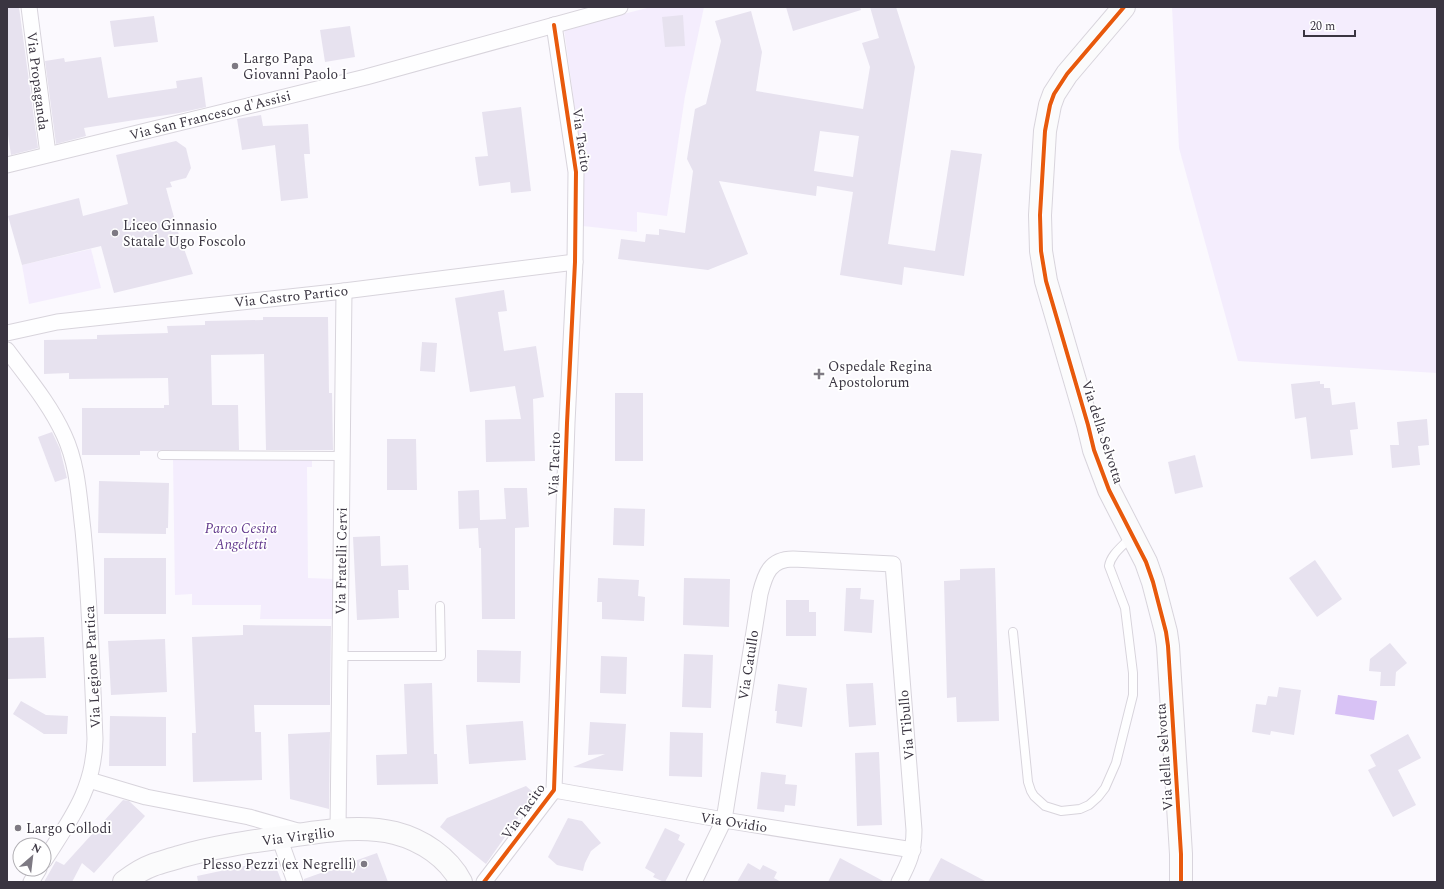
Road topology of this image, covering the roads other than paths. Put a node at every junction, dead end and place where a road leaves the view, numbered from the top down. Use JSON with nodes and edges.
{"nodes":[{"id":1,"x":29,"y":7,"type":"edge"},
{"id":2,"x":620,"y":7,"type":"edge"},
{"id":3,"x":1124,"y":7,"type":"edge"},
{"id":4,"x":554,"y":25,"type":"junction"},
{"id":5,"x":48,"y":154,"type":"junction"},
{"id":6,"x":7,"y":165,"type":"edge"},
{"id":7,"x":575,"y":262,"type":"junction"},
{"id":8,"x":344,"y":291,"type":"junction"},
{"id":9,"x":7,"y":333,"type":"edge"},
{"id":10,"x":7,"y":350,"type":"edge"},
{"id":11,"x":162,"y":456,"type":"dead end"},
{"id":12,"x":342,"y":456,"type":"junction"},
{"id":13,"x":1133,"y":535,"type":"junction"},
{"id":14,"x":893,"y":564,"type":"joint"},
{"id":15,"x":440,"y":606,"type":"dead end"},
{"id":16,"x":1014,"y":632,"type":"dead end"},
{"id":17,"x":340,"y":656,"type":"junction"},
{"id":18,"x":89,"y":780,"type":"junction"},
{"id":19,"x":554,"y":790,"type":"junction"},
{"id":20,"x":724,"y":820,"type":"junction"},
{"id":21,"x":338,"y":831,"type":"junction"},
{"id":22,"x":306,"y":834,"type":"junction"},
{"id":23,"x":279,"y":837,"type":"junction"},
{"id":24,"x":52,"y":848,"type":"edge"},
{"id":25,"x":913,"y":850,"type":"junction"},
{"id":26,"x":124,"y":882,"type":"edge"},
{"id":27,"x":295,"y":882,"type":"edge"},
{"id":28,"x":461,"y":882,"type":"edge"},
{"id":29,"x":484,"y":882,"type":"edge"},
{"id":30,"x":694,"y":882,"type":"edge"},
{"id":31,"x":899,"y":882,"type":"edge"},
{"id":32,"x":1181,"y":882,"type":"edge"}],
"edges":[{"from":1,"to":5,"type":"street","name":"Via Propaganda"},
{"from":2,"to":4,"type":"street","name":"Via San Francesco d'Assisi"},
{"from":3,"to":13,"type":"street","name":"Via della Selvotta"},
{"from":4,"to":5,"type":"street","name":"Via San Francesco d'Assisi"},
{"from":4,"to":7,"type":"street","name":"Via Tacito"},
{"from":5,"to":6,"type":"street","name":"Via San Francesco d'Assisi"},
{"from":7,"to":8,"type":"street","name":"Via Castro Partico"},
{"from":7,"to":19,"type":"street","name":"Via Tacito"},
{"from":8,"to":9,"type":"street","name":"Via Castro Partico"},
{"from":8,"to":12,"type":"street","name":"Via Fratelli Cervi"},
{"from":10,"to":18,"type":"street","name":"Via Legione Partica"},
{"from":11,"to":12,"type":"lane"},
{"from":12,"to":17,"type":"street","name":"Via Fratelli Cervi"},
{"from":13,"to":16,"type":"lane"},
{"from":13,"to":32,"type":"street","name":"Via della Selvotta"},
{"from":14,"to":20,"type":"street","name":"Via Catullo"},
{"from":14,"to":25,"type":"street","name":"Via Tibullo"},
{"from":15,"to":17,"type":"lane"},
{"from":17,"to":21,"type":"street","name":"Via Fratelli Cervi"},
{"from":18,"to":22,"type":"street"},
{"from":18,"to":24,"type":"street","name":"Via Legione Partica"},
{"from":19,"to":20,"type":"street","name":"Via Ovidio"},
{"from":19,"to":29,"type":"street","name":"Via Tacito"},
{"from":20,"to":25,"type":"street","name":"Via Ovidio"},
{"from":20,"to":30,"type":"street","name":"Via Catullo"},
{"from":21,"to":22,"type":"street","name":"Via Virgilio"},
{"from":21,"to":28,"type":"street","name":"Via Virgilio"},
{"from":22,"to":23,"type":"street","name":"Via Virgilio"},
{"from":23,"to":26,"type":"street","name":"Via Virgilio"},
{"from":23,"to":27,"type":"street"},
{"from":25,"to":31,"type":"street","name":"Via Tibullo"}]}
